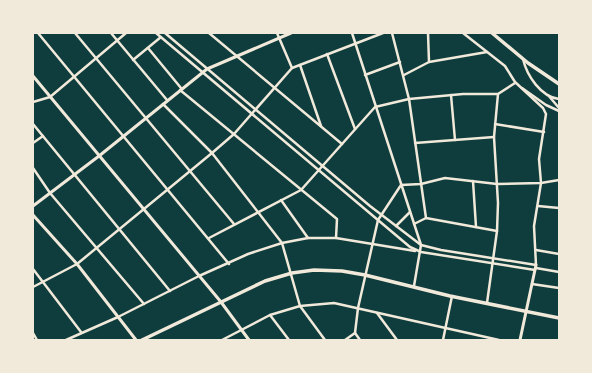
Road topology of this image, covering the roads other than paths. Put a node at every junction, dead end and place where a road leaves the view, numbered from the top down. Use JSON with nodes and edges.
{"nodes":[{"id":1,"x":38,"y":33,"type":"edge"},
{"id":2,"x":75,"y":33,"type":"edge"},
{"id":3,"x":111,"y":33,"type":"edge"},
{"id":4,"x":126,"y":33,"type":"edge"},
{"id":5,"x":156,"y":33,"type":"edge"},
{"id":6,"x":165,"y":33,"type":"edge"},
{"id":7,"x":209,"y":33,"type":"edge"},
{"id":8,"x":277,"y":33,"type":"edge"},
{"id":9,"x":290,"y":33,"type":"edge"},
{"id":10,"x":352,"y":33,"type":"edge"},
{"id":11,"x":383,"y":33,"type":"edge"},
{"id":12,"x":392,"y":33,"type":"edge"},
{"id":13,"x":428,"y":33,"type":"edge"},
{"id":14,"x":463,"y":33,"type":"edge"},
{"id":15,"x":492,"y":33,"type":"edge"},
{"id":16,"x":161,"y":37,"type":"junction"},
{"id":17,"x":279,"y":38,"type":"junction"},
{"id":18,"x":117,"y":41,"type":"junction"},
{"id":19,"x":355,"y":43,"type":"junction"},
{"id":20,"x":148,"y":48,"type":"junction"},
{"id":21,"x":487,"y":52,"type":"junction"},
{"id":22,"x":327,"y":54,"type":"junction"},
{"id":23,"x":236,"y":55,"type":"junction"},
{"id":24,"x":96,"y":58,"type":"junction"},
{"id":25,"x":523,"y":59,"type":"junction"},
{"id":26,"x":133,"y":60,"type":"junction"},
{"id":27,"x":400,"y":62,"type":"junction"},
{"id":28,"x":429,"y":62,"type":"junction"},
{"id":29,"x":300,"y":65,"type":"junction"},
{"id":30,"x":292,"y":68,"type":"junction"},
{"id":31,"x":207,"y":69,"type":"junction"},
{"id":32,"x":202,"y":72,"type":"junction"},
{"id":33,"x":365,"y":74,"type":"junction"},
{"id":34,"x":404,"y":75,"type":"junction"},
{"id":35,"x":33,"y":76,"type":"edge"},
{"id":36,"x":75,"y":77,"type":"junction"},
{"id":37,"x":515,"y":82,"type":"junction"},
{"id":38,"x":559,"y":84,"type":"edge"},
{"id":39,"x":275,"y":88,"type":"junction"},
{"id":40,"x":181,"y":89,"type":"junction"},
{"id":41,"x":498,"y":94,"type":"junction"},
{"id":42,"x":451,"y":95,"type":"junction"},
{"id":43,"x":547,"y":95,"type":"junction"},
{"id":44,"x":50,"y":97,"type":"junction"},
{"id":45,"x":409,"y":99,"type":"junction"},
{"id":46,"x":559,"y":99,"type":"edge"},
{"id":47,"x":167,"y":100,"type":"junction"},
{"id":48,"x":33,"y":102,"type":"edge"},
{"id":49,"x":163,"y":104,"type":"junction"},
{"id":50,"x":375,"y":107,"type":"junction"},
{"id":51,"x":559,"y":108,"type":"edge"},
{"id":52,"x":256,"y":109,"type":"junction"},
{"id":53,"x":559,"y":111,"type":"edge"},
{"id":54,"x":252,"y":113,"type":"junction"},
{"id":55,"x":145,"y":117,"type":"junction"},
{"id":56,"x":33,"y":124,"type":"edge"},
{"id":57,"x":495,"y":124,"type":"junction"},
{"id":58,"x":321,"y":127,"type":"junction"},
{"id":59,"x":355,"y":129,"type":"junction"},
{"id":60,"x":544,"y":132,"type":"junction"},
{"id":61,"x":234,"y":134,"type":"junction"},
{"id":62,"x":43,"y":136,"type":"junction"},
{"id":63,"x":123,"y":136,"type":"junction"},
{"id":64,"x":494,"y":137,"type":"junction"},
{"id":65,"x":455,"y":140,"type":"junction"},
{"id":66,"x":33,"y":143,"type":"edge"},
{"id":67,"x":415,"y":143,"type":"junction"},
{"id":68,"x":342,"y":144,"type":"junction"},
{"id":69,"x":212,"y":153,"type":"junction"},
{"id":70,"x":99,"y":156,"type":"junction"},
{"id":71,"x":324,"y":167,"type":"junction"},
{"id":72,"x":33,"y":168,"type":"edge"},
{"id":73,"x":190,"y":171,"type":"junction"},
{"id":74,"x":319,"y":171,"type":"junction"},
{"id":75,"x":74,"y":176,"type":"junction"},
{"id":76,"x":559,"y":180,"type":"edge"},
{"id":77,"x":473,"y":181,"type":"junction"},
{"id":78,"x":541,"y":183,"type":"junction"},
{"id":79,"x":421,"y":184,"type":"junction"},
{"id":80,"x":497,"y":184,"type":"junction"},
{"id":81,"x":401,"y":185,"type":"junction"},
{"id":82,"x":168,"y":189,"type":"junction"},
{"id":83,"x":301,"y":190,"type":"junction"},
{"id":84,"x":50,"y":193,"type":"junction"},
{"id":85,"x":280,"y":200,"type":"junction"},
{"id":86,"x":33,"y":206,"type":"edge"},
{"id":87,"x":538,"y":206,"type":"junction"},
{"id":88,"x":559,"y":208,"type":"edge"},
{"id":89,"x":144,"y":209,"type":"junction"},
{"id":90,"x":259,"y":211,"type":"junction"},
{"id":91,"x":410,"y":212,"type":"junction"},
{"id":92,"x":33,"y":215,"type":"edge"},
{"id":93,"x":382,"y":215,"type":"junction"},
{"id":94,"x":426,"y":218,"type":"junction"},
{"id":95,"x":378,"y":220,"type":"junction"},
{"id":96,"x":234,"y":224,"type":"junction"},
{"id":97,"x":414,"y":224,"type":"junction"},
{"id":98,"x":396,"y":226,"type":"junction"},
{"id":99,"x":476,"y":227,"type":"junction"},
{"id":100,"x":118,"y":230,"type":"junction"},
{"id":101,"x":497,"y":232,"type":"junction"},
{"id":102,"x":209,"y":238,"type":"junction"},
{"id":103,"x":308,"y":238,"type":"junction"},
{"id":104,"x":336,"y":238,"type":"junction"},
{"id":105,"x":282,"y":243,"type":"junction"},
{"id":106,"x":372,"y":244,"type":"junction"},
{"id":107,"x":421,"y":245,"type":"junction"},
{"id":108,"x":97,"y":247,"type":"junction"},
{"id":109,"x":536,"y":250,"type":"junction"},
{"id":110,"x":421,"y":252,"type":"junction"},
{"id":111,"x":559,"y":254,"type":"edge"},
{"id":112,"x":494,"y":258,"type":"junction"},
{"id":113,"x":77,"y":264,"type":"junction"},
{"id":114,"x":229,"y":264,"type":"junction"},
{"id":115,"x":493,"y":264,"type":"junction"},
{"id":116,"x":536,"y":268,"type":"junction"},
{"id":117,"x":33,"y":269,"type":"edge"},
{"id":118,"x":559,"y":272,"type":"edge"},
{"id":119,"x":292,"y":273,"type":"junction"},
{"id":120,"x":365,"y":275,"type":"junction"},
{"id":121,"x":199,"y":276,"type":"junction"},
{"id":122,"x":42,"y":282,"type":"junction"},
{"id":123,"x":532,"y":284,"type":"junction"},
{"id":124,"x":414,"y":286,"type":"junction"},
{"id":125,"x":33,"y":287,"type":"edge"},
{"id":126,"x":559,"y":288,"type":"edge"},
{"id":127,"x":170,"y":291,"type":"junction"},
{"id":128,"x":452,"y":296,"type":"junction"},
{"id":129,"x":221,"y":302,"type":"junction"},
{"id":130,"x":487,"y":303,"type":"junction"},
{"id":131,"x":144,"y":304,"type":"junction"},
{"id":132,"x":300,"y":306,"type":"junction"},
{"id":133,"x":358,"y":308,"type":"junction"},
{"id":134,"x":527,"y":311,"type":"junction"},
{"id":135,"x":377,"y":313,"type":"junction"},
{"id":136,"x":270,"y":315,"type":"junction"},
{"id":137,"x":118,"y":317,"type":"junction"},
{"id":138,"x":559,"y":318,"type":"edge"},
{"id":139,"x":445,"y":328,"type":"junction"},
{"id":140,"x":242,"y":330,"type":"junction"},
{"id":141,"x":81,"y":332,"type":"junction"},
{"id":142,"x":33,"y":333,"type":"edge"},
{"id":143,"x":355,"y":333,"type":"junction"},
{"id":144,"x":487,"y":339,"type":"edge"},
{"id":145,"x":37,"y":340,"type":"edge"},
{"id":146,"x":66,"y":340,"type":"edge"},
{"id":147,"x":136,"y":340,"type":"edge"},
{"id":148,"x":142,"y":340,"type":"edge"},
{"id":149,"x":222,"y":340,"type":"edge"},
{"id":150,"x":249,"y":340,"type":"edge"},
{"id":151,"x":289,"y":340,"type":"edge"},
{"id":152,"x":325,"y":340,"type":"edge"},
{"id":153,"x":345,"y":340,"type":"edge"},
{"id":154,"x":360,"y":340,"type":"edge"},
{"id":155,"x":397,"y":340,"type":"edge"},
{"id":156,"x":443,"y":340,"type":"edge"},
{"id":157,"x":499,"y":340,"type":"edge"},
{"id":158,"x":520,"y":340,"type":"edge"}],
"edges":[{"from":1,"to":36,"type":"street"},
{"from":2,"to":24,"type":"street"},
{"from":3,"to":18,"type":"street"},
{"from":4,"to":18,"type":"street"},
{"from":5,"to":16,"type":"street"},
{"from":6,"to":31,"type":"street"},
{"from":7,"to":23,"type":"street"},
{"from":8,"to":17,"type":"street"},
{"from":9,"to":17,"type":"street"},
{"from":10,"to":19,"type":"street"},
{"from":11,"to":19,"type":"street"},
{"from":12,"to":27,"type":"street"},
{"from":13,"to":28,"type":"street"},
{"from":14,"to":21,"type":"street"},
{"from":15,"to":25,"type":"main road"},
{"from":16,"to":20,"type":"street"},
{"from":16,"to":32,"type":"street"},
{"from":17,"to":23,"type":"street"},
{"from":17,"to":30,"type":"street"},
{"from":18,"to":24,"type":"street"},
{"from":18,"to":26,"type":"street"},
{"from":19,"to":22,"type":"street"},
{"from":19,"to":33,"type":"street"},
{"from":20,"to":26,"type":"street"},
{"from":20,"to":40,"type":"street"},
{"from":21,"to":28,"type":"street"},
{"from":21,"to":37,"type":"street"},
{"from":22,"to":29,"type":"street"},
{"from":22,"to":59,"type":"street"},
{"from":23,"to":31,"type":"street"},
{"from":23,"to":39,"type":"street"},
{"from":24,"to":36,"type":"street"},
{"from":24,"to":55,"type":"street"},
{"from":25,"to":38,"type":"main road"},
{"from":25,"to":43,"type":"street"},
{"from":26,"to":47,"type":"street"},
{"from":27,"to":33,"type":"street"},
{"from":27,"to":34,"type":"street"},
{"from":28,"to":34,"type":"street"},
{"from":29,"to":30,"type":"street"},
{"from":29,"to":58,"type":"street"},
{"from":30,"to":39,"type":"street"},
{"from":31,"to":32,"type":"street"},
{"from":31,"to":52,"type":"street"},
{"from":32,"to":40,"type":"street"},
{"from":32,"to":54,"type":"street"},
{"from":33,"to":50,"type":"street"},
{"from":34,"to":45,"type":"street"},
{"from":35,"to":44,"type":"street"},
{"from":36,"to":44,"type":"street"},
{"from":36,"to":63,"type":"street"},
{"from":37,"to":41,"type":"street"},
{"from":37,"to":53,"type":"street"},
{"from":37,"to":60,"type":"street"},
{"from":39,"to":52,"type":"street"},
{"from":39,"to":58,"type":"street"},
{"from":40,"to":47,"type":"street"},
{"from":40,"to":61,"type":"street"},
{"from":41,"to":42,"type":"street"},
{"from":41,"to":57,"type":"street"},
{"from":42,"to":45,"type":"street"},
{"from":42,"to":65,"type":"street"},
{"from":43,"to":46,"type":"street"},
{"from":43,"to":51,"type":"street"},
{"from":44,"to":48,"type":"street"},
{"from":44,"to":70,"type":"street"},
{"from":45,"to":50,"type":"street"},
{"from":45,"to":67,"type":"street"},
{"from":47,"to":49,"type":"street"},
{"from":49,"to":55,"type":"street"},
{"from":49,"to":69,"type":"street"},
{"from":50,"to":59,"type":"street"},
{"from":50,"to":81,"type":"street"},
{"from":52,"to":54,"type":"street"},
{"from":52,"to":71,"type":"street"},
{"from":54,"to":61,"type":"street"},
{"from":54,"to":74,"type":"street"},
{"from":55,"to":63,"type":"street"},
{"from":55,"to":73,"type":"street"},
{"from":56,"to":62,"type":"street"},
{"from":57,"to":60,"type":"street"},
{"from":57,"to":64,"type":"street"},
{"from":58,"to":68,"type":"street"},
{"from":59,"to":68,"type":"street"},
{"from":60,"to":78,"type":"street"},
{"from":61,"to":69,"type":"street"},
{"from":61,"to":83,"type":"street"},
{"from":62,"to":66,"type":"street"},
{"from":62,"to":75,"type":"street"},
{"from":63,"to":70,"type":"street"},
{"from":63,"to":82,"type":"street"},
{"from":64,"to":65,"type":"street"},
{"from":64,"to":80,"type":"street"},
{"from":65,"to":67,"type":"street"},
{"from":67,"to":79,"type":"street"},
{"from":68,"to":71,"type":"street"},
{"from":69,"to":73,"type":"street"},
{"from":69,"to":90,"type":"street"},
{"from":70,"to":75,"type":"street"},
{"from":70,"to":89,"type":"street"},
{"from":71,"to":74,"type":"street"},
{"from":71,"to":93,"type":"street"},
{"from":72,"to":84,"type":"street"},
{"from":73,"to":82,"type":"street"},
{"from":73,"to":96,"type":"street"},
{"from":74,"to":83,"type":"street"},
{"from":74,"to":95,"type":"street"},
{"from":75,"to":84,"type":"street"},
{"from":75,"to":100,"type":"street"},
{"from":76,"to":78,"type":"street"},
{"from":77,"to":79,"type":"street"},
{"from":77,"to":80,"type":"street"},
{"from":77,"to":99,"type":"street"},
{"from":78,"to":80,"type":"street"},
{"from":78,"to":87,"type":"street"},
{"from":79,"to":81,"type":"street"},
{"from":79,"to":94,"type":"street"},
{"from":80,"to":101,"type":"street"},
{"from":81,"to":91,"type":"street"},
{"from":81,"to":93,"type":"street"},
{"from":82,"to":89,"type":"street"},
{"from":82,"to":102,"type":"street"},
{"from":83,"to":85,"type":"street"},
{"from":83,"to":104,"type":"street"},
{"from":84,"to":86,"type":"street"},
{"from":84,"to":108,"type":"street"},
{"from":85,"to":90,"type":"street"},
{"from":85,"to":103,"type":"street"},
{"from":87,"to":88,"type":"street"},
{"from":87,"to":109,"type":"street"},
{"from":89,"to":100,"type":"street"},
{"from":89,"to":121,"type":"street"},
{"from":90,"to":96,"type":"street"},
{"from":90,"to":105,"type":"street"},
{"from":91,"to":97,"type":"street"},
{"from":91,"to":98,"type":"street"},
{"from":92,"to":113,"type":"street"},
{"from":93,"to":95,"type":"street"},
{"from":93,"to":98,"type":"street"},
{"from":94,"to":97,"type":"street"},
{"from":94,"to":99,"type":"street"},
{"from":95,"to":106,"type":"street"},
{"from":95,"to":110,"type":"street"},
{"from":96,"to":102,"type":"street"},
{"from":97,"to":107,"type":"street"},
{"from":98,"to":107,"type":"street"},
{"from":99,"to":101,"type":"street"},
{"from":100,"to":108,"type":"street"},
{"from":100,"to":127,"type":"street"},
{"from":101,"to":112,"type":"street"},
{"from":102,"to":114,"type":"street"},
{"from":103,"to":104,"type":"street"},
{"from":103,"to":105,"type":"street"},
{"from":104,"to":106,"type":"street"},
{"from":105,"to":114,"type":"street"},
{"from":105,"to":119,"type":"street"},
{"from":106,"to":110,"type":"street"},
{"from":106,"to":120,"type":"street"},
{"from":107,"to":110,"type":"street"},
{"from":107,"to":112,"type":"street"},
{"from":108,"to":113,"type":"street"},
{"from":108,"to":131,"type":"street"},
{"from":109,"to":111,"type":"street"},
{"from":109,"to":116,"type":"street"},
{"from":110,"to":115,"type":"street"},
{"from":110,"to":124,"type":"street"},
{"from":112,"to":115,"type":"street"},
{"from":112,"to":116,"type":"street"},
{"from":113,"to":122,"type":"street"},
{"from":113,"to":137,"type":"street"},
{"from":114,"to":121,"type":"street"},
{"from":115,"to":116,"type":"street"},
{"from":115,"to":130,"type":"street"},
{"from":116,"to":118,"type":"street"},
{"from":116,"to":123,"type":"street"},
{"from":117,"to":122,"type":"street"},
{"from":119,"to":120,"type":"main road"},
{"from":119,"to":129,"type":"main road"},
{"from":119,"to":132,"type":"street"},
{"from":120,"to":124,"type":"main road"},
{"from":120,"to":133,"type":"street"},
{"from":121,"to":127,"type":"street"},
{"from":121,"to":129,"type":"street"},
{"from":122,"to":125,"type":"street"},
{"from":122,"to":141,"type":"street"},
{"from":123,"to":126,"type":"street"},
{"from":123,"to":134,"type":"street"},
{"from":124,"to":128,"type":"main road"},
{"from":127,"to":131,"type":"street"},
{"from":128,"to":130,"type":"main road"},
{"from":128,"to":139,"type":"street"},
{"from":129,"to":140,"type":"street"},
{"from":129,"to":148,"type":"main road"},
{"from":130,"to":134,"type":"main road"},
{"from":131,"to":137,"type":"street"},
{"from":132,"to":133,"type":"street"},
{"from":132,"to":136,"type":"street"},
{"from":132,"to":152,"type":"street"},
{"from":133,"to":135,"type":"street"},
{"from":133,"to":143,"type":"street"},
{"from":134,"to":138,"type":"main road"},
{"from":134,"to":158,"type":"street"},
{"from":135,"to":139,"type":"street"},
{"from":135,"to":155,"type":"street"},
{"from":136,"to":140,"type":"street"},
{"from":136,"to":151,"type":"street"},
{"from":137,"to":141,"type":"street"},
{"from":137,"to":147,"type":"street"},
{"from":139,"to":144,"type":"street"},
{"from":139,"to":156,"type":"street"},
{"from":140,"to":149,"type":"street"},
{"from":140,"to":150,"type":"street"},
{"from":141,"to":146,"type":"street"},
{"from":142,"to":145,"type":"street"},
{"from":143,"to":153,"type":"street"},
{"from":143,"to":154,"type":"street"},
{"from":144,"to":157,"type":"street"}]}
